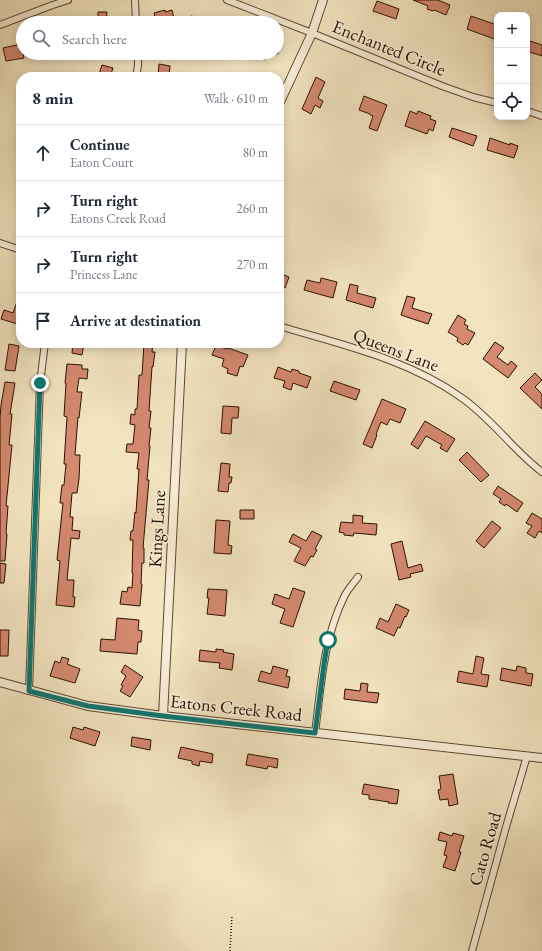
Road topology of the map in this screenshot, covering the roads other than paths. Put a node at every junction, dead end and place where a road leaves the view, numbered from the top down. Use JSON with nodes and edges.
{"nodes":[{"id":1,"x":68,"y":0,"type":"edge"},
{"id":2,"x":135,"y":0,"type":"edge"},
{"id":3,"x":227,"y":0,"type":"edge"},
{"id":4,"x":323,"y":0,"type":"edge"},
{"id":5,"x":48,"y":3,"type":"edge"},
{"id":6,"x":20,"y":16,"type":"edge"},
{"id":7,"x":136,"y":16,"type":"edge"},
{"id":8,"x":268,"y":16,"type":"edge"},
{"id":9,"x":16,"y":18,"type":"edge"},
{"id":10,"x":284,"y":22,"type":"edge"},
{"id":11,"x":0,"y":25,"type":"edge"},
{"id":12,"x":312,"y":33,"type":"junction"},
{"id":13,"x":138,"y":60,"type":"edge"},
{"id":14,"x":137,"y":72,"type":"edge"},
{"id":15,"x":284,"y":93,"type":"edge"},
{"id":16,"x":494,"y":102,"type":"edge"},
{"id":17,"x":530,"y":112,"type":"edge"},
{"id":18,"x":542,"y":116,"type":"edge"},
{"id":19,"x":0,"y":243,"type":"edge"},
{"id":20,"x":16,"y":248,"type":"edge"},
{"id":21,"x":284,"y":327,"type":"edge"},
{"id":22,"x":44,"y":348,"type":"edge"},
{"id":23,"x":182,"y":348,"type":"edge"},
{"id":24,"x":542,"y":472,"type":"edge"},
{"id":25,"x":358,"y":577,"type":"dead end"},
{"id":26,"x":0,"y":682,"type":"edge"},
{"id":27,"x":29,"y":691,"type":"junction"},
{"id":28,"x":163,"y":716,"type":"junction"},
{"id":29,"x":315,"y":733,"type":"junction"},
{"id":30,"x":527,"y":756,"type":"junction"},
{"id":31,"x":542,"y":758,"type":"edge"},
{"id":32,"x":472,"y":951,"type":"edge"}],
"edges":[{"from":1,"to":5,"type":"street"},
{"from":2,"to":7,"type":"street"},
{"from":3,"to":8,"type":"street","name":"Enchanted Circle"},
{"from":4,"to":12,"type":"street"},
{"from":5,"to":6,"type":"street"},
{"from":9,"to":11,"type":"street"},
{"from":10,"to":12,"type":"street","name":"Enchanted Circle"},
{"from":12,"to":15,"type":"street"},
{"from":12,"to":16,"type":"street","name":"Enchanted Circle"},
{"from":13,"to":14,"type":"street"},
{"from":17,"to":18,"type":"street"},
{"from":19,"to":20,"type":"street"},
{"from":21,"to":24,"type":"street","name":"Queens Lane"},
{"from":22,"to":27,"type":"street"},
{"from":23,"to":28,"type":"street","name":"Kings Lane"},
{"from":25,"to":29,"type":"street"},
{"from":26,"to":27,"type":"street","name":"Eatons Creek Road"},
{"from":27,"to":28,"type":"street","name":"Eatons Creek Road"},
{"from":28,"to":29,"type":"street","name":"Eatons Creek Road"},
{"from":29,"to":30,"type":"street","name":"Eatons Creek Road"},
{"from":30,"to":31,"type":"street","name":"Eatons Creek Road"},
{"from":30,"to":32,"type":"street","name":"Cato Road"}]}
